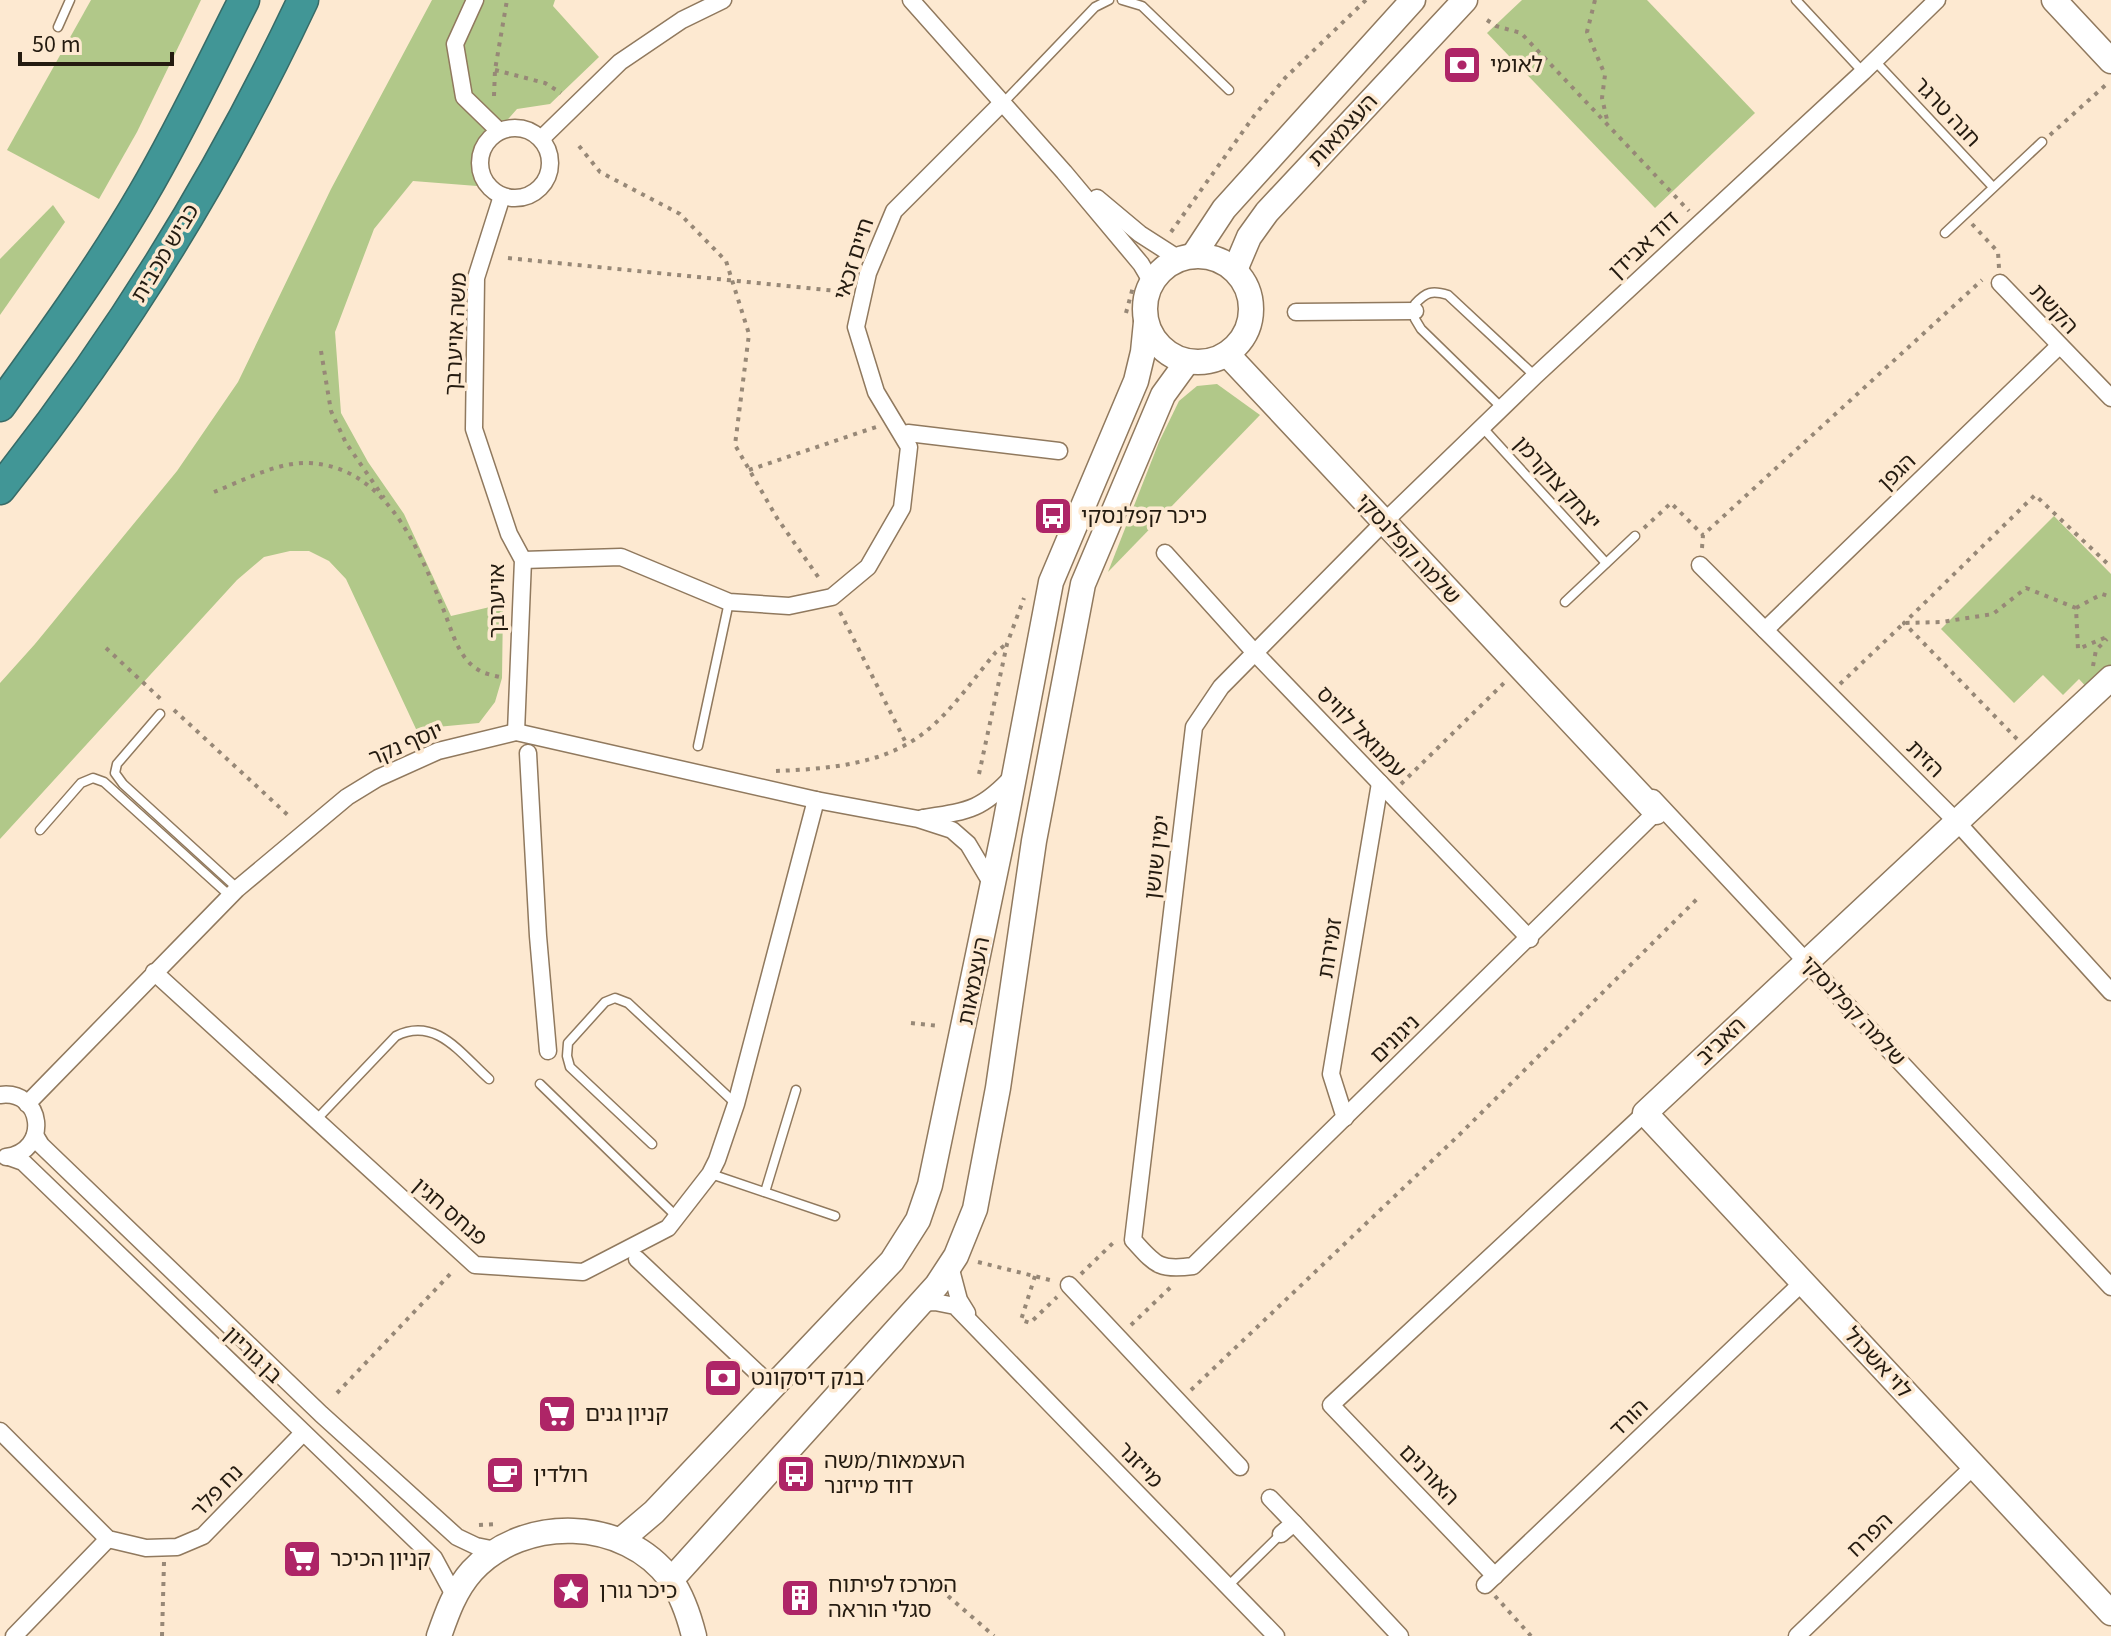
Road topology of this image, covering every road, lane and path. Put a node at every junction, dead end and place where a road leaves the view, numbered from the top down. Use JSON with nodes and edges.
{"nodes":[{"id":1,"x":70,"y":0,"type":"edge"},
{"id":2,"x":241,"y":0,"type":"edge"},
{"id":3,"x":303,"y":0,"type":"edge"},
{"id":4,"x":475,"y":0,"type":"edge"},
{"id":5,"x":507,"y":0,"type":"edge"},
{"id":6,"x":723,"y":0,"type":"edge"},
{"id":7,"x":911,"y":0,"type":"edge"},
{"id":8,"x":1109,"y":0,"type":"edge"},
{"id":9,"x":1122,"y":0,"type":"edge"},
{"id":10,"x":1413,"y":0,"type":"edge"},
{"id":11,"x":1465,"y":0,"type":"edge"},
{"id":12,"x":1595,"y":0,"type":"edge"},
{"id":13,"x":1796,"y":0,"type":"edge"},
{"id":14,"x":1937,"y":0,"type":"edge"},
{"id":15,"x":2054,"y":0,"type":"edge"},
{"id":16,"x":1487,"y":20,"type":"dead end"},
{"id":17,"x":58,"y":27,"type":"dead end"},
{"id":18,"x":2111,"y":61,"type":"edge"},
{"id":19,"x":1869,"y":67,"type":"junction"},
{"id":20,"x":495,"y":70,"type":"junction"},
{"id":21,"x":2111,"y":80,"type":"edge"},
{"id":22,"x":1229,"y":90,"type":"dead end"},
{"id":23,"x":561,"y":93,"type":"dead end"},
{"id":24,"x":494,"y":96,"type":"dead end"},
{"id":25,"x":1002,"y":103,"type":"junction"},
{"id":26,"x":1608,"y":125,"type":"junction"},
{"id":27,"x":499,"y":131,"type":"junction"},
{"id":28,"x":541,"y":139,"type":"junction"},
{"id":29,"x":2042,"y":142,"type":"joint"},
{"id":30,"x":579,"y":146,"type":"dead end"},
{"id":31,"x":1064,"y":172,"type":"junction"},
{"id":32,"x":1993,"y":187,"type":"junction"},
{"id":33,"x":502,"y":196,"type":"junction"},
{"id":34,"x":1963,"y":215,"type":"junction"},
{"id":35,"x":1700,"y":223,"type":"junction"},
{"id":36,"x":1945,"y":233,"type":"dead end"},
{"id":37,"x":1186,"y":257,"type":"junction"},
{"id":38,"x":508,"y":258,"type":"dead end"},
{"id":39,"x":1999,"y":265,"type":"junction"},
{"id":40,"x":1235,"y":270,"type":"junction"},
{"id":41,"x":732,"y":280,"type":"junction"},
{"id":42,"x":1151,"y":281,"type":"junction"},
{"id":43,"x":2000,"y":283,"type":"joint"},
{"id":44,"x":849,"y":292,"type":"dead end"},
{"id":45,"x":1415,"y":311,"type":"junction"},
{"id":46,"x":1296,"y":312,"type":"dead end"},
{"id":47,"x":1146,"y":322,"type":"junction"},
{"id":48,"x":2059,"y":346,"type":"junction"},
{"id":49,"x":321,"y":351,"type":"dead end"},
{"id":50,"x":1227,"y":354,"type":"junction"},
{"id":51,"x":1187,"y":362,"type":"junction"},
{"id":52,"x":1535,"y":376,"type":"junction"},
{"id":53,"x":2111,"y":398,"type":"edge"},
{"id":54,"x":0,"y":406,"type":"edge"},
{"id":55,"x":1502,"y":408,"type":"junction"},
{"id":56,"x":893,"y":421,"type":"junction"},
{"id":57,"x":1482,"y":427,"type":"junction"},
{"id":58,"x":474,"y":429,"type":"joint"},
{"id":59,"x":908,"y":433,"type":"dead end"},
{"id":60,"x":1059,"y":451,"type":"dead end"},
{"id":61,"x":749,"y":470,"type":"junction"},
{"id":62,"x":0,"y":489,"type":"edge"},
{"id":63,"x":214,"y":492,"type":"dead end"},
{"id":64,"x":390,"y":506,"type":"junction"},
{"id":65,"x":1383,"y":523,"type":"junction"},
{"id":66,"x":1635,"y":536,"type":"joint"},
{"id":67,"x":1165,"y":553,"type":"dead end"},
{"id":68,"x":523,"y":560,"type":"junction"},
{"id":69,"x":1606,"y":563,"type":"junction"},
{"id":70,"x":1700,"y":565,"type":"dead end"},
{"id":71,"x":2111,"y":567,"type":"edge"},
{"id":72,"x":832,"y":597,"type":"junction"},
{"id":73,"x":2111,"y":597,"type":"edge"},
{"id":74,"x":729,"y":602,"type":"junction"},
{"id":75,"x":1565,"y":602,"type":"dead end"},
{"id":76,"x":2076,"y":608,"type":"junction"},
{"id":77,"x":1904,"y":623,"type":"junction"},
{"id":78,"x":1765,"y":630,"type":"junction"},
{"id":79,"x":2110,"y":635,"type":"edge"},
{"id":80,"x":106,"y":648,"type":"dead end"},
{"id":81,"x":2096,"y":650,"type":"dead end"},
{"id":82,"x":1256,"y":654,"type":"junction"},
{"id":83,"x":1519,"y":668,"type":"junction"},
{"id":84,"x":502,"y":678,"type":"dead end"},
{"id":85,"x":2109,"y":682,"type":"edge"},
{"id":86,"x":1829,"y":694,"type":"junction"},
{"id":87,"x":160,"y":714,"type":"dead end"},
{"id":88,"x":516,"y":732,"type":"junction"},
{"id":89,"x":1594,"y":734,"type":"dead end"},
{"id":90,"x":906,"y":743,"type":"junction"},
{"id":91,"x":698,"y":746,"type":"dead end"},
{"id":92,"x":528,"y":753,"type":"dead end"},
{"id":93,"x":2030,"y":753,"type":"junction"},
{"id":94,"x":773,"y":771,"type":"dead end"},
{"id":95,"x":979,"y":774,"type":"dead end"},
{"id":96,"x":1015,"y":774,"type":"junction"},
{"id":97,"x":1385,"y":789,"type":"junction"},
{"id":98,"x":816,"y":800,"type":"junction"},
{"id":99,"x":1656,"y":812,"type":"joint"},
{"id":100,"x":290,"y":817,"type":"dead end"},
{"id":101,"x":918,"y":819,"type":"junction"},
{"id":102,"x":1956,"y":821,"type":"junction"},
{"id":103,"x":40,"y":830,"type":"dead end"},
{"id":104,"x":993,"y":886,"type":"junction"},
{"id":105,"x":233,"y":893,"type":"junction"},
{"id":106,"x":1698,"y":898,"type":"dead end"},
{"id":107,"x":1530,"y":939,"type":"junction"},
{"id":108,"x":1807,"y":961,"type":"junction"},
{"id":109,"x":154,"y":972,"type":"junction"},
{"id":110,"x":2111,"y":992,"type":"edge"},
{"id":111,"x":947,"y":1018,"type":"dead end"},
{"id":112,"x":911,"y":1023,"type":"dead end"},
{"id":113,"x":939,"y":1026,"type":"dead end"},
{"id":114,"x":945,"y":1034,"type":"dead end"},
{"id":115,"x":548,"y":1051,"type":"dead end"},
{"id":116,"x":489,"y":1079,"type":"dead end"},
{"id":117,"x":540,"y":1084,"type":"dead end"},
{"id":118,"x":796,"y":1090,"type":"dead end"},
{"id":119,"x":2,"y":1094,"type":"edge"},
{"id":120,"x":27,"y":1104,"type":"junction"},
{"id":121,"x":736,"y":1104,"type":"junction"},
{"id":122,"x":1645,"y":1113,"type":"junction"},
{"id":123,"x":1345,"y":1118,"type":"junction"},
{"id":124,"x":316,"y":1120,"type":"junction"},
{"id":125,"x":35,"y":1135,"type":"junction"},
{"id":126,"x":652,"y":1144,"type":"dead end"},
{"id":127,"x":4,"y":1156,"type":"edge"},
{"id":128,"x":710,"y":1174,"type":"junction"},
{"id":129,"x":765,"y":1192,"type":"junction"},
{"id":130,"x":835,"y":1216,"type":"dead end"},
{"id":131,"x":677,"y":1217,"type":"junction"},
{"id":132,"x":1133,"y":1240,"type":"junction"},
{"id":133,"x":637,"y":1259,"type":"dead end"},
{"id":134,"x":953,"y":1261,"type":"junction"},
{"id":135,"x":459,"y":1265,"type":"dead end"},
{"id":136,"x":1193,"y":1266,"type":"junction"},
{"id":137,"x":1803,"y":1282,"type":"junction"},
{"id":138,"x":1069,"y":1285,"type":"junction"},
{"id":139,"x":2111,"y":1287,"type":"edge"},
{"id":140,"x":920,"y":1303,"type":"junction"},
{"id":141,"x":974,"y":1324,"type":"junction"},
{"id":142,"x":1118,"y":1338,"type":"junction"},
{"id":143,"x":763,"y":1378,"type":"dead end"},
{"id":144,"x":337,"y":1393,"type":"dead end"},
{"id":145,"x":1178,"y":1402,"type":"junction"},
{"id":146,"x":1331,"y":1405,"type":"joint"},
{"id":147,"x":302,"y":1434,"type":"junction"},
{"id":148,"x":2,"y":1436,"type":"edge"},
{"id":149,"x":1974,"y":1466,"type":"junction"},
{"id":150,"x":1240,"y":1467,"type":"dead end"},
{"id":151,"x":1270,"y":1498,"type":"dead end"},
{"id":152,"x":1294,"y":1523,"type":"junction"},
{"id":153,"x":502,"y":1524,"type":"dead end"},
{"id":154,"x":479,"y":1525,"type":"dead end"},
{"id":155,"x":1281,"y":1534,"type":"joint"},
{"id":156,"x":108,"y":1539,"type":"junction"},
{"id":157,"x":621,"y":1540,"type":"junction"},
{"id":158,"x":164,"y":1547,"type":"junction"},
{"id":159,"x":496,"y":1550,"type":"junction"},
{"id":160,"x":671,"y":1580,"type":"junction"},
{"id":161,"x":1490,"y":1581,"type":"junction"},
{"id":162,"x":1227,"y":1586,"type":"junction"},
{"id":163,"x":454,"y":1595,"type":"junction"},
{"id":164,"x":948,"y":1596,"type":"dead end"},
{"id":165,"x":2111,"y":1613,"type":"edge"},
{"id":166,"x":14,"y":1636,"type":"edge"},
{"id":167,"x":162,"y":1636,"type":"edge"},
{"id":168,"x":439,"y":1636,"type":"edge"},
{"id":169,"x":694,"y":1636,"type":"edge"},
{"id":170,"x":994,"y":1636,"type":"edge"},
{"id":171,"x":1276,"y":1636,"type":"edge"},
{"id":172,"x":1400,"y":1636,"type":"edge"},
{"id":173,"x":1531,"y":1636,"type":"edge"},
{"id":174,"x":1797,"y":1636,"type":"edge"}],
"edges":[{"from":1,"to":17,"type":"lane"},
{"from":2,"to":54,"type":"highway"},
{"from":3,"to":62,"type":"highway","name":"כביש מכבית"},
{"from":4,"to":27,"type":"street"},
{"from":5,"to":20,"type":"path"},
{"from":6,"to":28,"type":"street"},
{"from":7,"to":25,"type":"street"},
{"from":8,"to":25,"type":"lane"},
{"from":9,"to":22,"type":"lane"},
{"from":10,"to":37,"type":"main road","name":"העצמאות"},
{"from":11,"to":40,"type":"main road","name":"העצמאות"},
{"from":12,"to":26,"type":"path"},
{"from":13,"to":19,"type":"lane","name":"חנה טרגר"},
{"from":14,"to":19,"type":"street","name":"דוד אבידן"},
{"from":15,"to":18,"type":"main road"},
{"from":16,"to":26,"type":"path"},
{"from":19,"to":32,"type":"lane","name":"חנה טרגר"},
{"from":19,"to":35,"type":"street","name":"דוד אבידן"},
{"from":20,"to":23,"type":"path"},
{"from":20,"to":24,"type":"path"},
{"from":21,"to":29,"type":"path"},
{"from":25,"to":31,"type":"street"},
{"from":25,"to":56,"type":"street","name":"חיים זכאי"},
{"from":26,"to":35,"type":"path"},
{"from":27,"to":28,"type":"street"},
{"from":27,"to":33,"type":"street"},
{"from":28,"to":33,"type":"street"},
{"from":29,"to":32,"type":"lane"},
{"from":30,"to":41,"type":"path"},
{"from":31,"to":37,"type":"street"},
{"from":31,"to":42,"type":"street"},
{"from":32,"to":34,"type":"lane"},
{"from":33,"to":58,"type":"street","name":"משה אויערבך"},
{"from":34,"to":36,"type":"lane"},
{"from":34,"to":39,"type":"path"},
{"from":35,"to":52,"type":"street","name":"דוד אבידן"},
{"from":37,"to":40,"type":"main road"},
{"from":37,"to":42,"type":"main road"},
{"from":38,"to":41,"type":"path"},
{"from":39,"to":43,"type":"path"},
{"from":39,"to":66,"type":"path"},
{"from":40,"to":50,"type":"main road"},
{"from":41,"to":44,"type":"path"},
{"from":41,"to":61,"type":"path"},
{"from":42,"to":47,"type":"main road"},
{"from":43,"to":48,"type":"street","name":"הקשת"},
{"from":45,"to":46,"type":"street"},
{"from":45,"to":52,"type":"lane"},
{"from":45,"to":55,"type":"lane"},
{"from":47,"to":51,"type":"main road"},
{"from":47,"to":96,"type":"main road","name":"העצמאות"},
{"from":48,"to":53,"type":"street","name":"הקשת"},
{"from":48,"to":78,"type":"street","name":"הגפן"},
{"from":49,"to":64,"type":"path"},
{"from":50,"to":51,"type":"main road"},
{"from":50,"to":65,"type":"main road","name":"שלמה קפלנסקי"},
{"from":51,"to":134,"type":"main road","name":"העצמאות"},
{"from":52,"to":55,"type":"street","name":"דוד אבידן"},
{"from":55,"to":57,"type":"street","name":"דוד אבידן"},
{"from":56,"to":61,"type":"path"},
{"from":56,"to":72,"type":"street","name":"חיים זכאי"},
{"from":57,"to":65,"type":"street","name":"דוד אבידן"},
{"from":57,"to":69,"type":"lane","name":"יצחק צוקרמן"},
{"from":58,"to":68,"type":"street","name":"אויערבך"},
{"from":59,"to":60,"type":"street"},
{"from":61,"to":72,"type":"path"},
{"from":63,"to":64,"type":"path"},
{"from":64,"to":84,"type":"path"},
{"from":65,"to":82,"type":"street","name":"ימין שושן"},
{"from":65,"to":83,"type":"main road","name":"שלמה קפלנסקי"},
{"from":66,"to":69,"type":"lane"},
{"from":67,"to":82,"type":"street","name":"עמנואל לוויס"},
{"from":68,"to":74,"type":"street","name":"חיים זכאי"},
{"from":68,"to":88,"type":"street","name":"אויערבך"},
{"from":69,"to":75,"type":"lane"},
{"from":70,"to":78,"type":"street","name":"הזית"},
{"from":71,"to":77,"type":"path"},
{"from":72,"to":74,"type":"street","name":"חיים זכאי"},
{"from":72,"to":90,"type":"path"},
{"from":73,"to":76,"type":"path"},
{"from":74,"to":91,"type":"lane"},
{"from":76,"to":77,"type":"path"},
{"from":76,"to":79,"type":"path"},
{"from":77,"to":86,"type":"path"},
{"from":77,"to":93,"type":"path"},
{"from":78,"to":86,"type":"street","name":"הזית"},
{"from":79,"to":81,"type":"path"},
{"from":80,"to":100,"type":"path"},
{"from":82,"to":97,"type":"street","name":"עמנואל לוויס"},
{"from":82,"to":132,"type":"street","name":"ימין שושן"},
{"from":83,"to":97,"type":"path"},
{"from":83,"to":99,"type":"main road","name":"שלמה קפלנסקי"},
{"from":85,"to":93,"type":"main road","name":"האביב"},
{"from":86,"to":102,"type":"street","name":"הזית"},
{"from":87,"to":105,"type":"lane"},
{"from":88,"to":98,"type":"street","name":"יוסף נקר"},
{"from":88,"to":105,"type":"street","name":"יוסף נקר"},
{"from":89,"to":108,"type":"street","name":"שלמה קפלנסקי"},
{"from":90,"to":94,"type":"path"},
{"from":90,"to":95,"type":"path"},
{"from":92,"to":115,"type":"street"},
{"from":93,"to":102,"type":"main road","name":"האביב"},
{"from":96,"to":101,"type":"street","name":"יוסף נקר"},
{"from":96,"to":104,"type":"main road","name":"העצמאות"},
{"from":97,"to":107,"type":"street","name":"עמנואל לוויס"},
{"from":97,"to":123,"type":"street","name":"זמירות"},
{"from":98,"to":101,"type":"street","name":"יוסף נקר"},
{"from":98,"to":121,"type":"street","name":"פנחס חגין"},
{"from":99,"to":107,"type":"street","name":"ניגונים"},
{"from":101,"to":104,"type":"street","name":"יוסף נקר"},
{"from":102,"to":108,"type":"main road","name":"האביב"},
{"from":102,"to":110,"type":"street","name":"הזית"},
{"from":103,"to":105,"type":"lane"},
{"from":104,"to":157,"type":"main road","name":"העצמאות"},
{"from":105,"to":109,"type":"street","name":"יוסף נקר"},
{"from":106,"to":145,"type":"path"},
{"from":107,"to":123,"type":"street","name":"ניגונים"},
{"from":108,"to":122,"type":"main road","name":"האביב"},
{"from":108,"to":139,"type":"street","name":"שלמה קפלנסקי"},
{"from":109,"to":120,"type":"street","name":"יוסף נקר"},
{"from":109,"to":124,"type":"street","name":"פנחס חגין"},
{"from":111,"to":114,"type":"path"},
{"from":112,"to":113,"type":"path"},
{"from":116,"to":124,"type":"lane"},
{"from":117,"to":131,"type":"lane"},
{"from":118,"to":129,"type":"lane"},
{"from":119,"to":120,"type":"street"},
{"from":120,"to":125,"type":"street"},
{"from":121,"to":126,"type":"lane"},
{"from":121,"to":128,"type":"street","name":"פנחס חגין"},
{"from":122,"to":137,"type":"main road","name":"לוי אשכול"},
{"from":122,"to":146,"type":"street","name":"האביב"},
{"from":123,"to":136,"type":"street","name":"ניגונים"},
{"from":124,"to":131,"type":"street","name":"פנחס חגין"},
{"from":125,"to":127,"type":"street"},
{"from":125,"to":159,"type":"street","name":"בן גוריון"},
{"from":127,"to":147,"type":"street","name":"בן גוריון"},
{"from":128,"to":129,"type":"lane"},
{"from":128,"to":131,"type":"street","name":"פנחס חגין"},
{"from":129,"to":130,"type":"lane"},
{"from":132,"to":136,"type":"street"},
{"from":132,"to":138,"type":"path"},
{"from":133,"to":143,"type":"street"},
{"from":134,"to":138,"type":"path"},
{"from":134,"to":140,"type":"main road","name":"העצמאות"},
{"from":134,"to":141,"type":"street","name":"מייזנר"},
{"from":135,"to":144,"type":"path"},
{"from":136,"to":142,"type":"path"},
{"from":137,"to":149,"type":"main road","name":"לוי אשכול"},
{"from":137,"to":161,"type":"street","name":"הורד"},
{"from":138,"to":142,"type":"street"},
{"from":140,"to":141,"type":"street","name":"מייזנר"},
{"from":140,"to":160,"type":"main road","name":"העצמאות"},
{"from":141,"to":162,"type":"street","name":"מייזנר"},
{"from":142,"to":145,"type":"street"},
{"from":145,"to":150,"type":"street"},
{"from":146,"to":161,"type":"street","name":"האורנים"},
{"from":147,"to":158,"type":"street","name":"נח פלר"},
{"from":147,"to":163,"type":"street","name":"בן גוריון"},
{"from":148,"to":156,"type":"street"},
{"from":149,"to":165,"type":"main road","name":"לוי אשכול"},
{"from":149,"to":174,"type":"street","name":"הפרח"},
{"from":151,"to":152,"type":"street"},
{"from":152,"to":155,"type":"street"},
{"from":152,"to":172,"type":"street"},
{"from":153,"to":154,"type":"path"},
{"from":155,"to":162,"type":"lane"},
{"from":156,"to":158,"type":"street","name":"נח פלר"},
{"from":156,"to":166,"type":"street"},
{"from":157,"to":159,"type":"main road"},
{"from":157,"to":160,"type":"main road"},
{"from":158,"to":167,"type":"path"},
{"from":159,"to":163,"type":"main road"},
{"from":160,"to":169,"type":"main road"},
{"from":161,"to":173,"type":"path"},
{"from":162,"to":171,"type":"street","name":"מייזנר"},
{"from":163,"to":168,"type":"main road"},
{"from":164,"to":170,"type":"path"}]}
